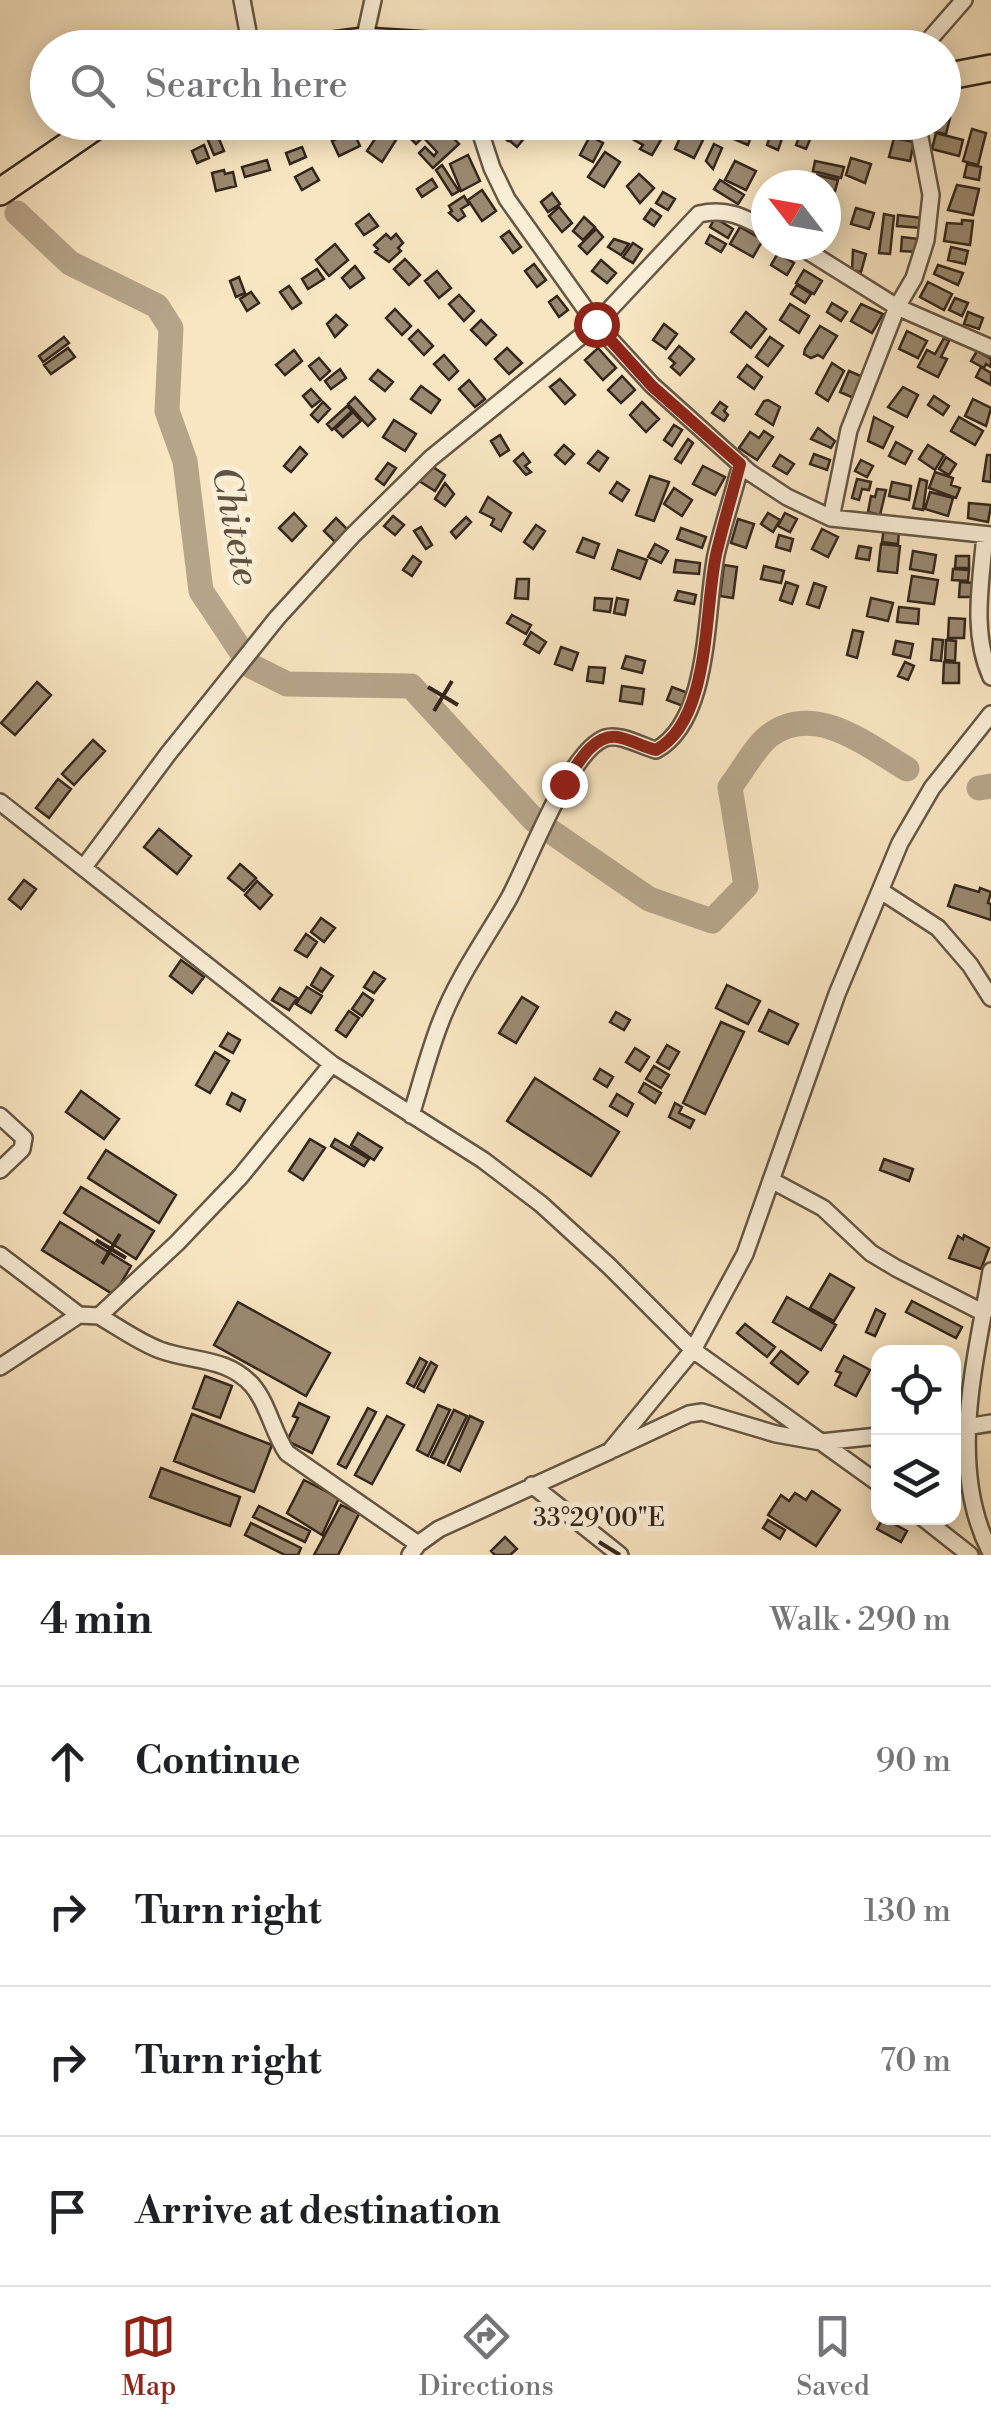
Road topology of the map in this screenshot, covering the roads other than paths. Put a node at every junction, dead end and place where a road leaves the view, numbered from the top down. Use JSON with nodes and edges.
{"nodes":[{"id":1,"x":242,"y":0,"type":"edge"},
{"id":2,"x":373,"y":0,"type":"edge"},
{"id":3,"x":964,"y":0,"type":"edge"},
{"id":4,"x":248,"y":30,"type":"edge"},
{"id":5,"x":366,"y":30,"type":"edge"},
{"id":6,"x":938,"y":30,"type":"edge"},
{"id":7,"x":991,"y":68,"type":"edge"},
{"id":8,"x":961,"y":74,"type":"edge"},
{"id":9,"x":76,"y":140,"type":"edge"},
{"id":10,"x":483,"y":140,"type":"edge"},
{"id":11,"x":921,"y":140,"type":"edge"},
{"id":12,"x":0,"y":192,"type":"edge"},
{"id":13,"x":751,"y":222,"type":"edge"},
{"id":14,"x":822,"y":260,"type":"edge"},
{"id":15,"x":897,"y":307,"type":"junction"},
{"id":16,"x":596,"y":324,"type":"junction"},
{"id":17,"x":991,"y":348,"type":"edge"},
{"id":18,"x":740,"y":464,"type":"junction"},
{"id":19,"x":831,"y":518,"type":"junction"},
{"id":20,"x":988,"y":535,"type":"edge"},
{"id":21,"x":991,"y":677,"type":"edge"},
{"id":22,"x":991,"y":714,"type":"edge"},
{"id":23,"x":0,"y":802,"type":"edge"},
{"id":24,"x":84,"y":867,"type":"junction"},
{"id":25,"x":881,"y":891,"type":"junction"},
{"id":26,"x":991,"y":998,"type":"edge"},
{"id":27,"x":332,"y":1064,"type":"junction"},
{"id":28,"x":0,"y":1116,"type":"edge"},
{"id":29,"x":412,"y":1116,"type":"junction"},
{"id":30,"x":0,"y":1170,"type":"edge"},
{"id":31,"x":771,"y":1180,"type":"junction"},
{"id":32,"x":0,"y":1254,"type":"edge"},
{"id":33,"x":991,"y":1271,"type":"edge"},
{"id":34,"x":984,"y":1313,"type":"junction"},
{"id":35,"x":79,"y":1316,"type":"junction"},
{"id":36,"x":99,"y":1316,"type":"junction"},
{"id":37,"x":693,"y":1350,"type":"junction"},
{"id":38,"x":0,"y":1367,"type":"edge"},
{"id":39,"x":991,"y":1424,"type":"edge"},
{"id":40,"x":961,"y":1428,"type":"edge"},
{"id":41,"x":871,"y":1437,"type":"edge"},
{"id":42,"x":820,"y":1442,"type":"junction"},
{"id":43,"x":610,"y":1450,"type":"junction"},
{"id":44,"x":871,"y":1479,"type":"edge"},
{"id":45,"x":532,"y":1485,"type":"junction"},
{"id":46,"x":932,"y":1525,"type":"edge"},
{"id":47,"x":414,"y":1550,"type":"edge"},
{"id":48,"x":991,"y":1553,"type":"edge"},
{"id":49,"x":620,"y":1555,"type":"edge"},
{"id":50,"x":970,"y":1555,"type":"edge"}],
"edges":[{"from":1,"to":4,"type":"street"},
{"from":2,"to":5,"type":"street"},
{"from":3,"to":6,"type":"street"},
{"from":7,"to":8,"type":"main road"},
{"from":9,"to":12,"type":"main road"},
{"from":10,"to":16,"type":"street"},
{"from":11,"to":15,"type":"street"},
{"from":13,"to":16,"type":"street"},
{"from":14,"to":15,"type":"street"},
{"from":15,"to":17,"type":"street"},
{"from":15,"to":19,"type":"street"},
{"from":16,"to":18,"type":"street"},
{"from":16,"to":24,"type":"street"},
{"from":18,"to":19,"type":"street"},
{"from":18,"to":29,"type":"street"},
{"from":19,"to":20,"type":"street"},
{"from":20,"to":21,"type":"street"},
{"from":22,"to":25,"type":"street"},
{"from":23,"to":24,"type":"street"},
{"from":24,"to":27,"type":"street"},
{"from":25,"to":26,"type":"street"},
{"from":25,"to":31,"type":"street"},
{"from":27,"to":29,"type":"street"},
{"from":27,"to":36,"type":"street"},
{"from":28,"to":30,"type":"street"},
{"from":29,"to":37,"type":"street"},
{"from":31,"to":34,"type":"street"},
{"from":31,"to":37,"type":"street"},
{"from":32,"to":35,"type":"street"},
{"from":33,"to":34,"type":"street"},
{"from":34,"to":40,"type":"street"},
{"from":35,"to":36,"type":"street"},
{"from":35,"to":38,"type":"street"},
{"from":36,"to":47,"type":"street"},
{"from":37,"to":42,"type":"street"},
{"from":37,"to":43,"type":"street"},
{"from":39,"to":40,"type":"street"},
{"from":40,"to":48,"type":"street"},
{"from":41,"to":42,"type":"street"},
{"from":42,"to":43,"type":"street"},
{"from":42,"to":44,"type":"street"},
{"from":43,"to":45,"type":"street"},
{"from":45,"to":47,"type":"street"},
{"from":45,"to":49,"type":"street"},
{"from":46,"to":50,"type":"street"}]}
